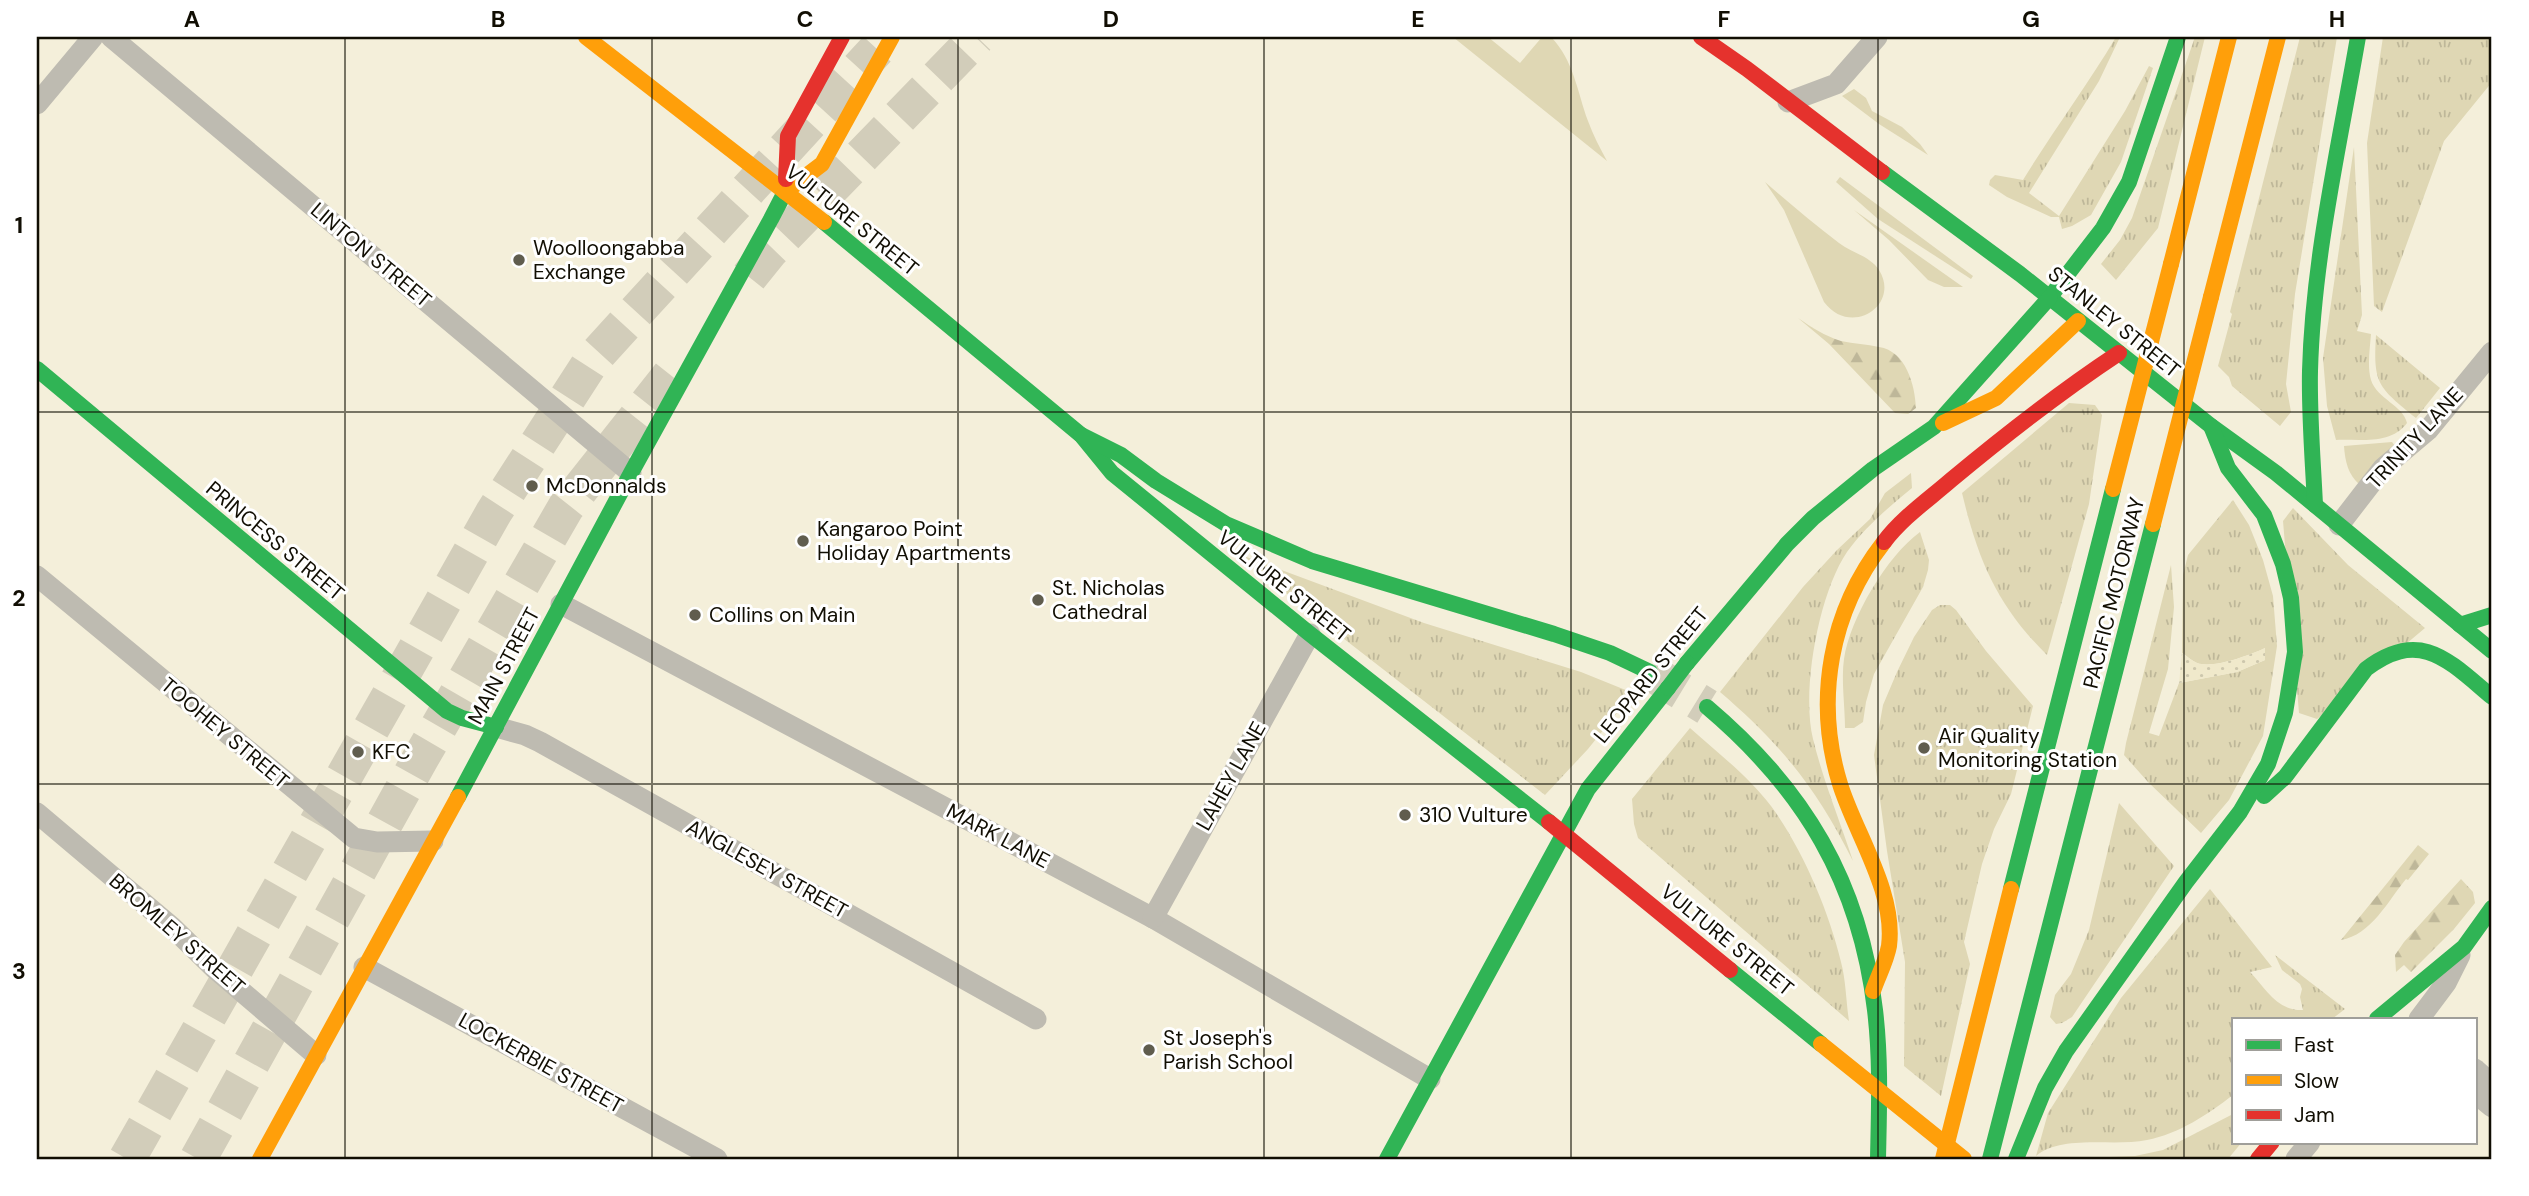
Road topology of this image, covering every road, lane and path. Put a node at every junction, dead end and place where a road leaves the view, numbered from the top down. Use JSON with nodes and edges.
{"nodes":[{"id":1,"x":93,"y":37,"type":"edge"},
{"id":2,"x":111,"y":37,"type":"edge"},
{"id":3,"x":586,"y":37,"type":"edge"},
{"id":4,"x":842,"y":37,"type":"edge"},
{"id":5,"x":892,"y":37,"type":"edge"},
{"id":6,"x":1701,"y":37,"type":"edge"},
{"id":7,"x":1877,"y":37,"type":"edge"},
{"id":8,"x":2178,"y":37,"type":"edge"},
{"id":9,"x":2229,"y":37,"type":"edge"},
{"id":10,"x":2278,"y":37,"type":"edge"},
{"id":11,"x":2358,"y":37,"type":"edge"},
{"id":12,"x":1788,"y":102,"type":"junction"},
{"id":13,"x":37,"y":104,"type":"edge"},
{"id":14,"x":785,"y":192,"type":"junction"},
{"id":15,"x":2050,"y":298,"type":"junction"},
{"id":16,"x":2078,"y":321,"type":"junction"},
{"id":17,"x":2492,"y":352,"type":"edge"},
{"id":18,"x":2119,"y":353,"type":"junction"},
{"id":19,"x":37,"y":369,"type":"edge"},
{"id":20,"x":2211,"y":426,"type":"junction"},
{"id":21,"x":1934,"y":427,"type":"junction"},
{"id":22,"x":1081,"y":435,"type":"junction"},
{"id":23,"x":631,"y":473,"type":"junction"},
{"id":24,"x":2315,"y":505,"type":"junction"},
{"id":25,"x":2339,"y":525,"type":"junction"},
{"id":26,"x":37,"y":576,"type":"edge"},
{"id":27,"x":561,"y":604,"type":"junction"},
{"id":28,"x":2492,"y":615,"type":"edge"},
{"id":29,"x":2460,"y":625,"type":"junction"},
{"id":30,"x":1310,"y":634,"type":"junction"},
{"id":31,"x":2492,"y":651,"type":"edge"},
{"id":32,"x":1650,"y":671,"type":"tunnel mouth"},
{"id":33,"x":2492,"y":697,"type":"edge"},
{"id":34,"x":1707,"y":707,"type":"tunnel mouth"},
{"id":35,"x":496,"y":727,"type":"junction"},
{"id":36,"x":2240,"y":812,"type":"junction"},
{"id":37,"x":37,"y":814,"type":"edge"},
{"id":38,"x":1564,"y":835,"type":"junction"},
{"id":39,"x":433,"y":841,"type":"junction"},
{"id":40,"x":2492,"y":908,"type":"edge"},
{"id":41,"x":1153,"y":918,"type":"junction"},
{"id":42,"x":2464,"y":947,"type":"junction"},
{"id":43,"x":364,"y":967,"type":"junction"},
{"id":44,"x":1873,"y":991,"type":"junction"},
{"id":45,"x":2377,"y":1018,"type":"edge"},
{"id":46,"x":2420,"y":1018,"type":"edge"},
{"id":47,"x":1036,"y":1019,"type":"dead end"},
{"id":48,"x":316,"y":1055,"type":"junction"},
{"id":49,"x":2476,"y":1070,"type":"edge"},
{"id":50,"x":1430,"y":1079,"type":"junction"},
{"id":51,"x":2492,"y":1084,"type":"edge"},
{"id":52,"x":2476,"y":1094,"type":"edge"},
{"id":53,"x":2492,"y":1107,"type":"edge"},
{"id":54,"x":2270,"y":1144,"type":"edge"},
{"id":55,"x":2308,"y":1144,"type":"edge"},
{"id":56,"x":1393,"y":1157,"type":"edge"},
{"id":57,"x":260,"y":1159,"type":"edge"},
{"id":58,"x":717,"y":1159,"type":"edge"},
{"id":59,"x":1878,"y":1159,"type":"edge"},
{"id":60,"x":1943,"y":1159,"type":"edge"},
{"id":61,"x":1964,"y":1159,"type":"edge"},
{"id":62,"x":1990,"y":1159,"type":"edge"},
{"id":63,"x":2016,"y":1159,"type":"edge"},
{"id":64,"x":2258,"y":1159,"type":"edge"},
{"id":65,"x":2296,"y":1159,"type":"edge"}],
"edges":[{"from":1,"to":13,"type":"street"},
{"from":2,"to":23,"type":"street","name":"LINTON STREET"},
{"from":3,"to":14,"type":"main road","name":"VULTURE STREET"},
{"from":4,"to":14,"type":"main road","name":"MAIN STREET"},
{"from":5,"to":14,"type":"main road","name":"MAIN STREET"},
{"from":6,"to":12,"type":"main road","name":"STANLEY STREET"},
{"from":7,"to":12,"type":"street"},
{"from":8,"to":15,"type":"main road","name":"LEOPARD STREET"},
{"from":9,"to":60,"type":"main road","name":"PACIFIC MOTORWAY","bridge":true},
{"from":10,"to":62,"type":"main road","name":"PACIFIC MOTORWAY","bridge":true},
{"from":11,"to":24,"type":"main road"},
{"from":12,"to":15,"type":"main road","name":"STANLEY STREET"},
{"from":14,"to":22,"type":"main road","name":"VULTURE STREET"},
{"from":14,"to":23,"type":"main road","name":"MAIN STREET"},
{"from":15,"to":16,"type":"main road","name":"STANLEY STREET"},
{"from":15,"to":21,"type":"main road","name":"LEOPARD STREET"},
{"from":16,"to":18,"type":"main road","name":"STANLEY STREET"},
{"from":16,"to":21,"type":"main road"},
{"from":17,"to":25,"type":"street","name":"TRINITY LANE"},
{"from":18,"to":20,"type":"main road","name":"STANLEY STREET"},
{"from":18,"to":44,"type":"main road"},
{"from":19,"to":35,"type":"main road","name":"PRINCESS STREET"},
{"from":20,"to":24,"type":"main road","name":"STANLEY STREET"},
{"from":20,"to":36,"type":"main road"},
{"from":21,"to":38,"type":"main road","name":"LEOPARD STREET","bridge":true},
{"from":22,"to":30,"type":"main road","name":"VULTURE STREET"},
{"from":22,"to":32,"type":"main road"},
{"from":23,"to":27,"type":"main road","name":"MAIN STREET"},
{"from":24,"to":25,"type":"main road","name":"STANLEY STREET"},
{"from":25,"to":29,"type":"main road","name":"STANLEY STREET"},
{"from":26,"to":39,"type":"street","name":"TOOHEY STREET"},
{"from":27,"to":35,"type":"main road","name":"MAIN STREET"},
{"from":27,"to":41,"type":"street","name":"MARK LANE"},
{"from":28,"to":29,"type":"main road"},
{"from":29,"to":31,"type":"main road","name":"STANLEY STREET"},
{"from":30,"to":38,"type":"main road","name":"VULTURE STREET"},
{"from":30,"to":41,"type":"street","name":"LAHEY LANE"},
{"from":33,"to":36,"type":"main road"},
{"from":34,"to":44,"type":"main road"},
{"from":35,"to":39,"type":"main road","name":"MAIN STREET"},
{"from":35,"to":47,"type":"street","name":"ANGLESEY STREET"},
{"from":36,"to":63,"type":"main road"},
{"from":37,"to":48,"type":"street","name":"BROMLEY STREET"},
{"from":38,"to":50,"type":"main road","name":"LEOPARD STREET"},
{"from":38,"to":61,"type":"main road","name":"VULTURE STREET","bridge":true},
{"from":39,"to":43,"type":"main road","name":"MAIN STREET"},
{"from":40,"to":42,"type":"main road"},
{"from":41,"to":50,"type":"street","name":"MARK LANE"},
{"from":42,"to":45,"type":"main road"},
{"from":42,"to":46,"type":"street"},
{"from":43,"to":48,"type":"main road","name":"MAIN STREET"},
{"from":43,"to":58,"type":"street","name":"LOCKERBIE STREET"},
{"from":44,"to":59,"type":"main road"},
{"from":48,"to":57,"type":"main road","name":"MAIN STREET"},
{"from":49,"to":51,"type":"street"},
{"from":50,"to":56,"type":"main road","name":"LEOPARD STREET"},
{"from":52,"to":53,"type":"street"},
{"from":54,"to":64,"type":"main road"},
{"from":55,"to":65,"type":"street"}]}
